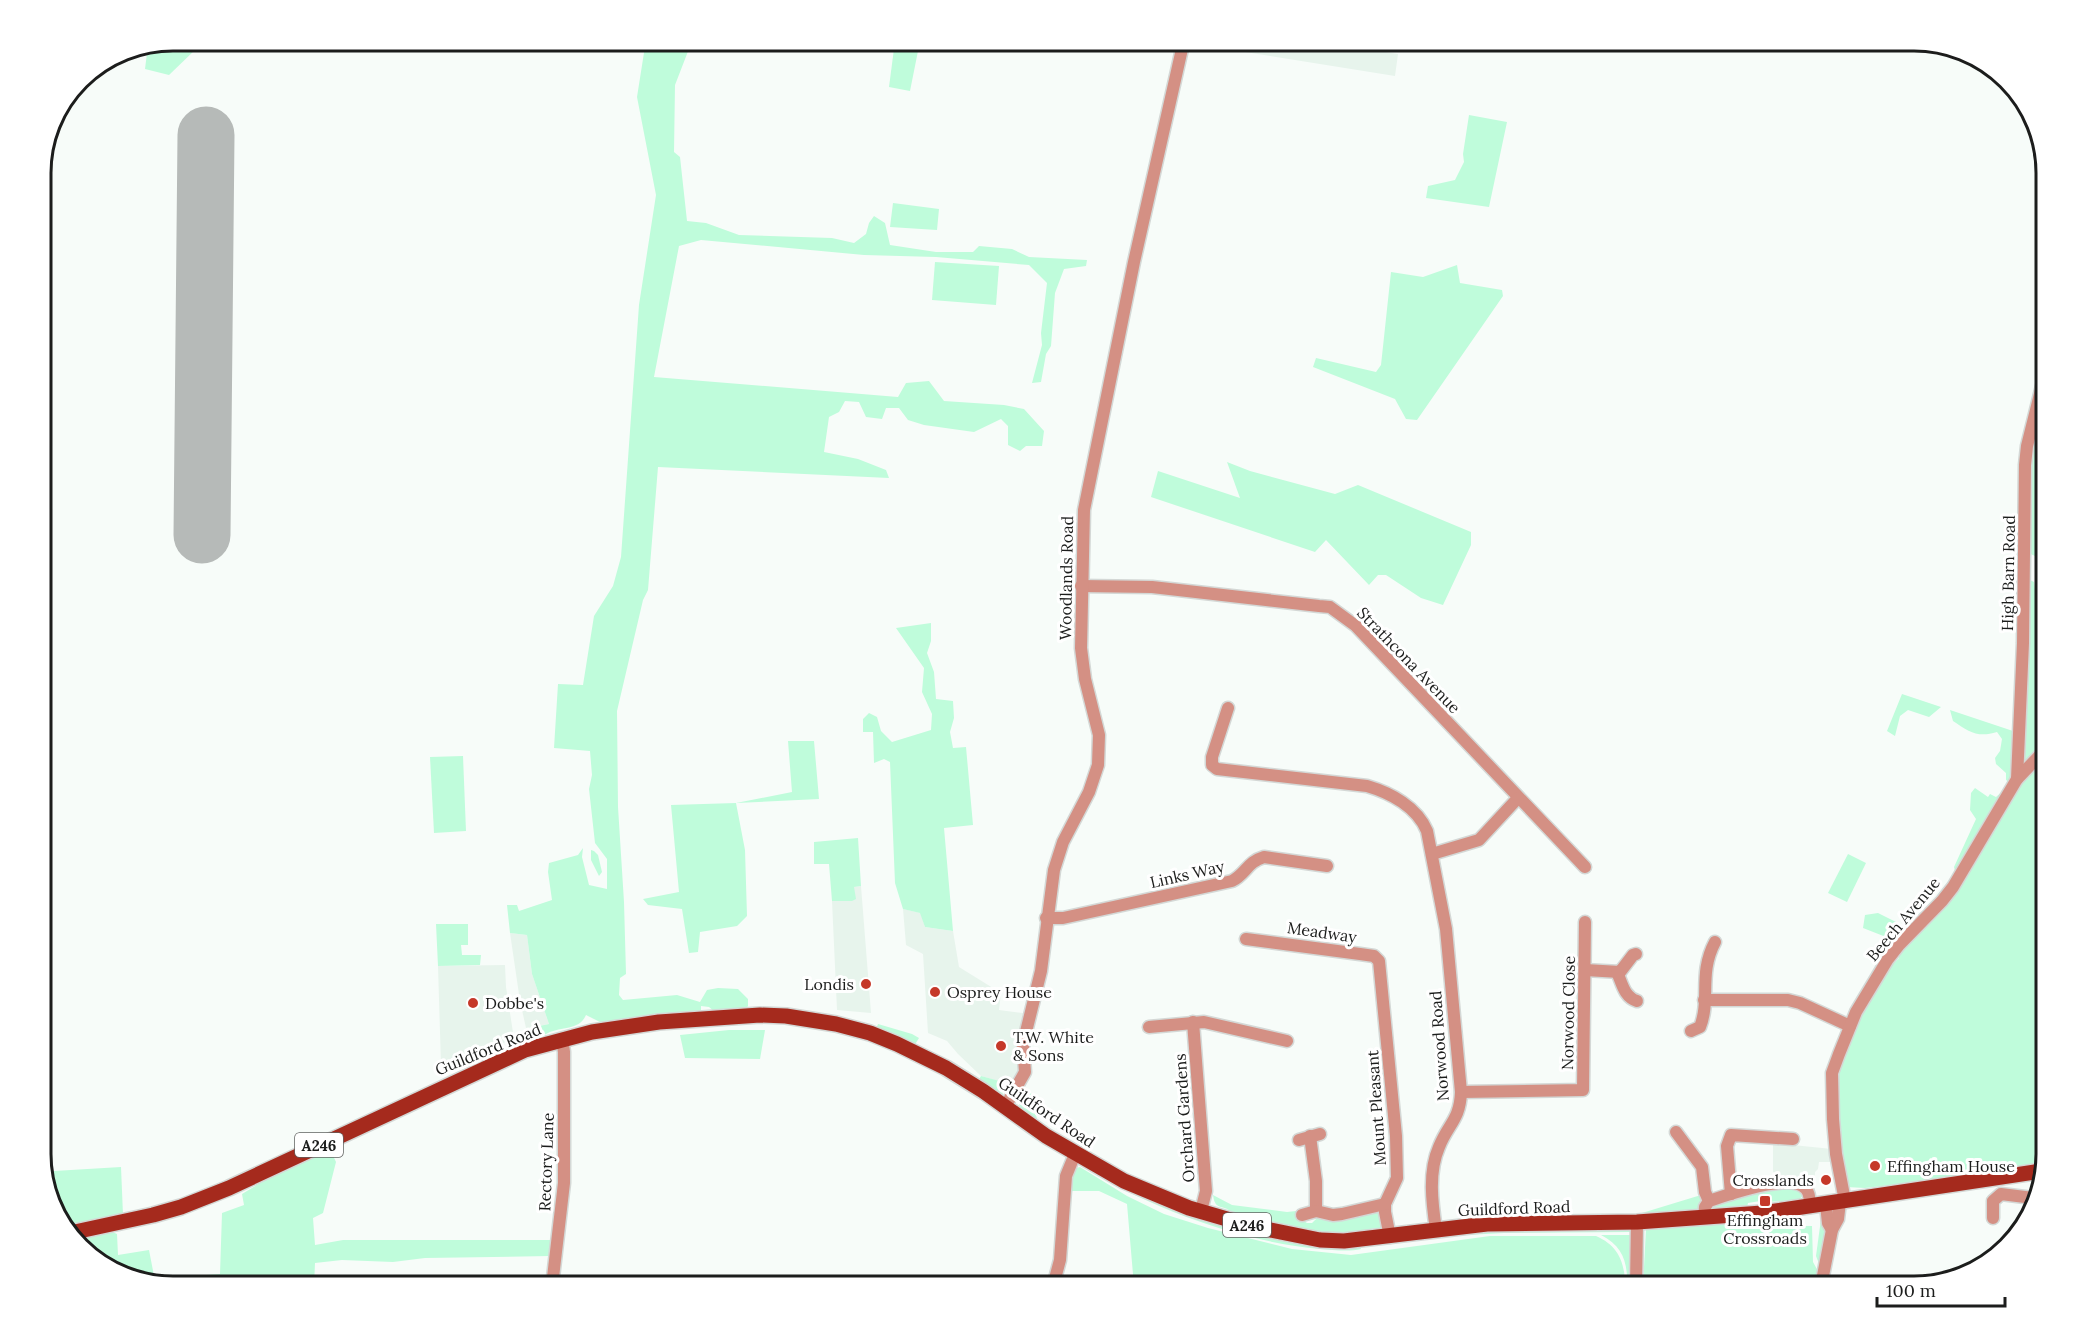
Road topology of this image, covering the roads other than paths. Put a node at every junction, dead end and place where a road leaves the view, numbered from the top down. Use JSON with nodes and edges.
{"nodes":[{"id":1,"x":1182,"y":51,"type":"edge"},
{"id":2,"x":2036,"y":410,"type":"edge"},
{"id":3,"x":1081,"y":586,"type":"junction"},
{"id":4,"x":1228,"y":708,"type":"dead end"},
{"id":5,"x":2036,"y":759,"type":"edge"},
{"id":6,"x":2017,"y":779,"type":"junction"},
{"id":7,"x":1518,"y":798,"type":"junction"},
{"id":8,"x":1432,"y":854,"type":"junction"},
{"id":9,"x":1327,"y":866,"type":"dead end"},
{"id":10,"x":1585,"y":867,"type":"dead end"},
{"id":11,"x":1046,"y":918,"type":"junction"},
{"id":12,"x":1585,"y":922,"type":"dead end"},
{"id":13,"x":1246,"y":939,"type":"dead end"},
{"id":14,"x":1715,"y":942,"type":"dead end"},
{"id":15,"x":1636,"y":954,"type":"dead end"},
{"id":16,"x":1585,"y":970,"type":"junction"},
{"id":17,"x":1617,"y":972,"type":"junction"},
{"id":18,"x":1381,"y":974,"type":"joint"},
{"id":19,"x":1637,"y":1000,"type":"dead end"},
{"id":20,"x":1704,"y":1000,"type":"junction"},
{"id":21,"x":1194,"y":1022,"type":"junction"},
{"id":22,"x":1850,"y":1026,"type":"junction"},
{"id":23,"x":1149,"y":1027,"type":"dead end"},
{"id":24,"x":1691,"y":1031,"type":"dead end"},
{"id":25,"x":562,"y":1039,"type":"junction"},
{"id":26,"x":1287,"y":1041,"type":"dead end"},
{"id":27,"x":1461,"y":1092,"type":"junction"},
{"id":28,"x":1005,"y":1107,"type":"junction"},
{"id":29,"x":1676,"y":1132,"type":"dead end"},
{"id":30,"x":1310,"y":1136,"type":"dead end"},
{"id":31,"x":1793,"y":1138,"type":"dead end"},
{"id":32,"x":1075,"y":1154,"type":"junction"},
{"id":33,"x":2035,"y":1172,"type":"edge"},
{"id":34,"x":1998,"y":1178,"type":"junction"},
{"id":35,"x":1731,"y":1194,"type":"junction"},
{"id":36,"x":2001,"y":1194,"type":"junction"},
{"id":37,"x":2027,"y":1197,"type":"edge"},
{"id":38,"x":1709,"y":1201,"type":"junction"},
{"id":39,"x":1837,"y":1203,"type":"junction"},
{"id":40,"x":1385,"y":1204,"type":"junction"},
{"id":41,"x":1810,"y":1207,"type":"junction"},
{"id":42,"x":1201,"y":1211,"type":"junction"},
{"id":43,"x":1316,"y":1211,"type":"junction"},
{"id":44,"x":1302,"y":1215,"type":"dead end"},
{"id":45,"x":1704,"y":1218,"type":"junction"},
{"id":46,"x":1993,"y":1218,"type":"dead end"},
{"id":47,"x":1637,"y":1222,"type":"junction"},
{"id":48,"x":1436,"y":1230,"type":"junction"},
{"id":49,"x":79,"y":1231,"type":"edge"},
{"id":50,"x":1390,"y":1237,"type":"junction"},
{"id":51,"x":553,"y":1276,"type":"edge"},
{"id":52,"x":1056,"y":1276,"type":"edge"},
{"id":53,"x":1636,"y":1276,"type":"edge"},
{"id":54,"x":1823,"y":1276,"type":"edge"}],
"edges":[{"from":1,"to":3,"type":"street","name":"Woodlands Road"},
{"from":2,"to":6,"type":"street","name":"High Barn Road"},
{"from":3,"to":7,"type":"street","name":"Strathcona Avenue"},
{"from":3,"to":11,"type":"street","name":"Woodlands Road"},
{"from":4,"to":8,"type":"street","name":"Norwood Road"},
{"from":5,"to":6,"type":"street","name":"Beech Avenue"},
{"from":6,"to":22,"type":"street","name":"Beech Avenue"},
{"from":7,"to":8,"type":"street"},
{"from":7,"to":10,"type":"street","name":"Strathcona Avenue"},
{"from":8,"to":27,"type":"street","name":"Norwood Road"},
{"from":9,"to":11,"type":"street","name":"Links Way"},
{"from":11,"to":28,"type":"street","name":"Woodlands Road"},
{"from":12,"to":16,"type":"street","name":"Norwood Close"},
{"from":13,"to":18,"type":"street","name":"Meadway"},
{"from":14,"to":20,"type":"street"},
{"from":15,"to":17,"type":"street"},
{"from":16,"to":17,"type":"street"},
{"from":16,"to":27,"type":"street","name":"Norwood Close"},
{"from":17,"to":19,"type":"street"},
{"from":18,"to":40,"type":"street","name":"Mount Pleasant"},
{"from":20,"to":22,"type":"street"},
{"from":20,"to":24,"type":"street"},
{"from":21,"to":23,"type":"street"},
{"from":21,"to":26,"type":"street"},
{"from":21,"to":42,"type":"street","name":"Orchard Gardens"},
{"from":22,"to":39,"type":"street","name":"Beech Avenue"},
{"from":25,"to":28,"type":"main road","name":"Guildford Road","number":"A246"},
{"from":25,"to":49,"type":"main road","name":"Guildford Road","number":"A246"},
{"from":25,"to":51,"type":"street","name":"Rectory Lane"},
{"from":27,"to":48,"type":"street","name":"Norwood Road"},
{"from":28,"to":32,"type":"main road","name":"Guildford Road","number":"A246"},
{"from":29,"to":38,"type":"street"},
{"from":30,"to":43,"type":"street"},
{"from":31,"to":35,"type":"street"},
{"from":32,"to":42,"type":"main road","name":"Guildford Road","number":"A246"},
{"from":32,"to":52,"type":"street"},
{"from":33,"to":34,"type":"main road","name":"Guildford Road","number":"A246"},
{"from":34,"to":36,"type":"street"},
{"from":34,"to":39,"type":"main road","name":"Guildford Road","number":"A246"},
{"from":35,"to":38,"type":"street"},
{"from":35,"to":41,"type":"street"},
{"from":36,"to":37,"type":"street"},
{"from":36,"to":46,"type":"street"},
{"from":38,"to":45,"type":"street"},
{"from":39,"to":41,"type":"main road","name":"Guildford Road","number":"A246"},
{"from":39,"to":54,"type":"street","name":"Beech Avenue"},
{"from":40,"to":43,"type":"street"},
{"from":40,"to":50,"type":"street"},
{"from":41,"to":45,"type":"main road","name":"Guildford Road","number":"A246"},
{"from":42,"to":50,"type":"main road","name":"Guildford Road","number":"A246"},
{"from":43,"to":44,"type":"street"},
{"from":45,"to":47,"type":"main road","name":"Guildford Road","number":"A246"},
{"from":47,"to":48,"type":"main road","name":"Guildford Road","number":"A246"},
{"from":47,"to":53,"type":"street"},
{"from":48,"to":50,"type":"main road","name":"Guildford Road","number":"A246"}]}
